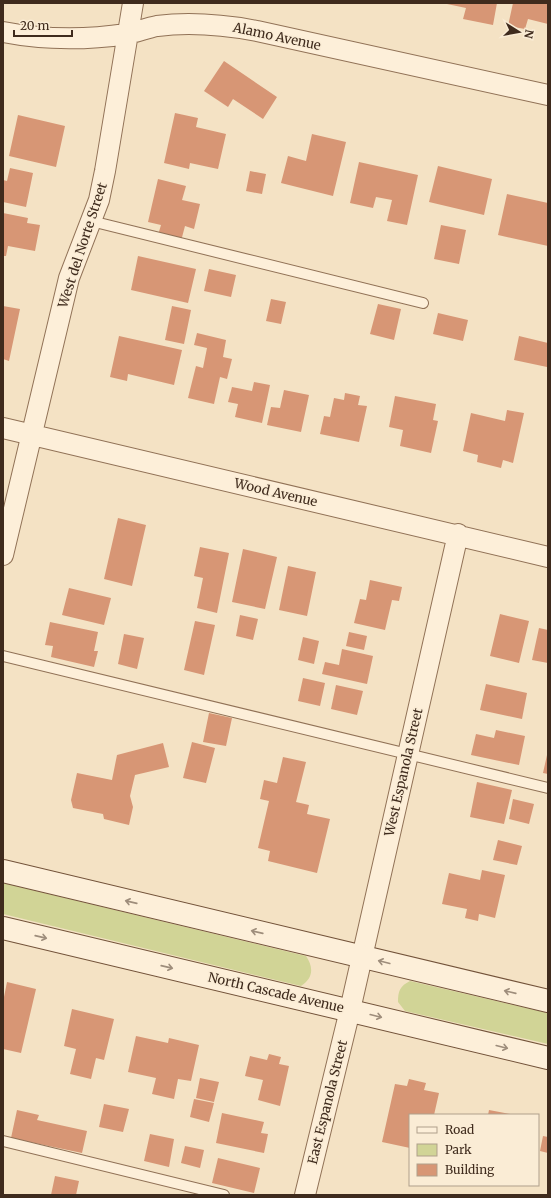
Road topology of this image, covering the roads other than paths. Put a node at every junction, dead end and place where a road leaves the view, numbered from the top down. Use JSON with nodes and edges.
{"nodes":[{"id":1,"x":133,"y":3,"type":"edge"},
{"id":2,"x":3,"y":32,"type":"edge"},
{"id":3,"x":128,"y":34,"type":"junction"},
{"id":4,"x":548,"y":95,"type":"edge"},
{"id":5,"x":91,"y":221,"type":"junction"},
{"id":6,"x":423,"y":303,"type":"dead end"},
{"id":7,"x":3,"y":428,"type":"edge"},
{"id":8,"x":31,"y":435,"type":"junction"},
{"id":9,"x":458,"y":534,"type":"junction"},
{"id":10,"x":3,"y":555,"type":"edge"},
{"id":11,"x":548,"y":557,"type":"edge"},
{"id":12,"x":3,"y":656,"type":"edge"},
{"id":13,"x":407,"y":754,"type":"junction"},
{"id":14,"x":548,"y":788,"type":"edge"},
{"id":15,"x":3,"y":871,"type":"edge"},
{"id":16,"x":3,"y":928,"type":"edge"},
{"id":17,"x":362,"y":957,"type":"junction"},
{"id":18,"x":548,"y":1001,"type":"edge"},
{"id":19,"x":350,"y":1010,"type":"junction"},
{"id":20,"x":548,"y":1058,"type":"edge"},
{"id":21,"x":3,"y":1142,"type":"edge"},
{"id":22,"x":224,"y":1195,"type":"edge"},
{"id":23,"x":305,"y":1195,"type":"edge"}],
"edges":[{"from":1,"to":3,"type":"street","name":"West del Norte Street"},
{"from":2,"to":3,"type":"street","name":"Alamo Avenue"},
{"from":3,"to":4,"type":"street","name":"Alamo Avenue"},
{"from":3,"to":5,"type":"street","name":"West del Norte Street"},
{"from":5,"to":6,"type":"lane"},
{"from":5,"to":8,"type":"street","name":"West del Norte Street"},
{"from":7,"to":8,"type":"street","name":"Wood Avenue"},
{"from":8,"to":9,"type":"street","name":"Wood Avenue"},
{"from":8,"to":10,"type":"street","name":"West del Norte Street"},
{"from":9,"to":11,"type":"street","name":"Wood Avenue"},
{"from":9,"to":13,"type":"street","name":"West Espanola Street"},
{"from":12,"to":13,"type":"lane"},
{"from":13,"to":14,"type":"lane"},
{"from":13,"to":17,"type":"street","name":"West Espanola Street"},
{"from":17,"to":15,"type":"main road","one_way":true},
{"from":16,"to":19,"type":"main road","name":"North Cascade Avenue","one_way":true},
{"from":18,"to":17,"type":"main road","one_way":true},
{"from":17,"to":19,"type":"street","name":"West Espanola Street"},
{"from":19,"to":20,"type":"main road","name":"North Cascade Avenue","one_way":true},
{"from":19,"to":23,"type":"street","name":"East Espanola Street"},
{"from":21,"to":22,"type":"lane"}]}
